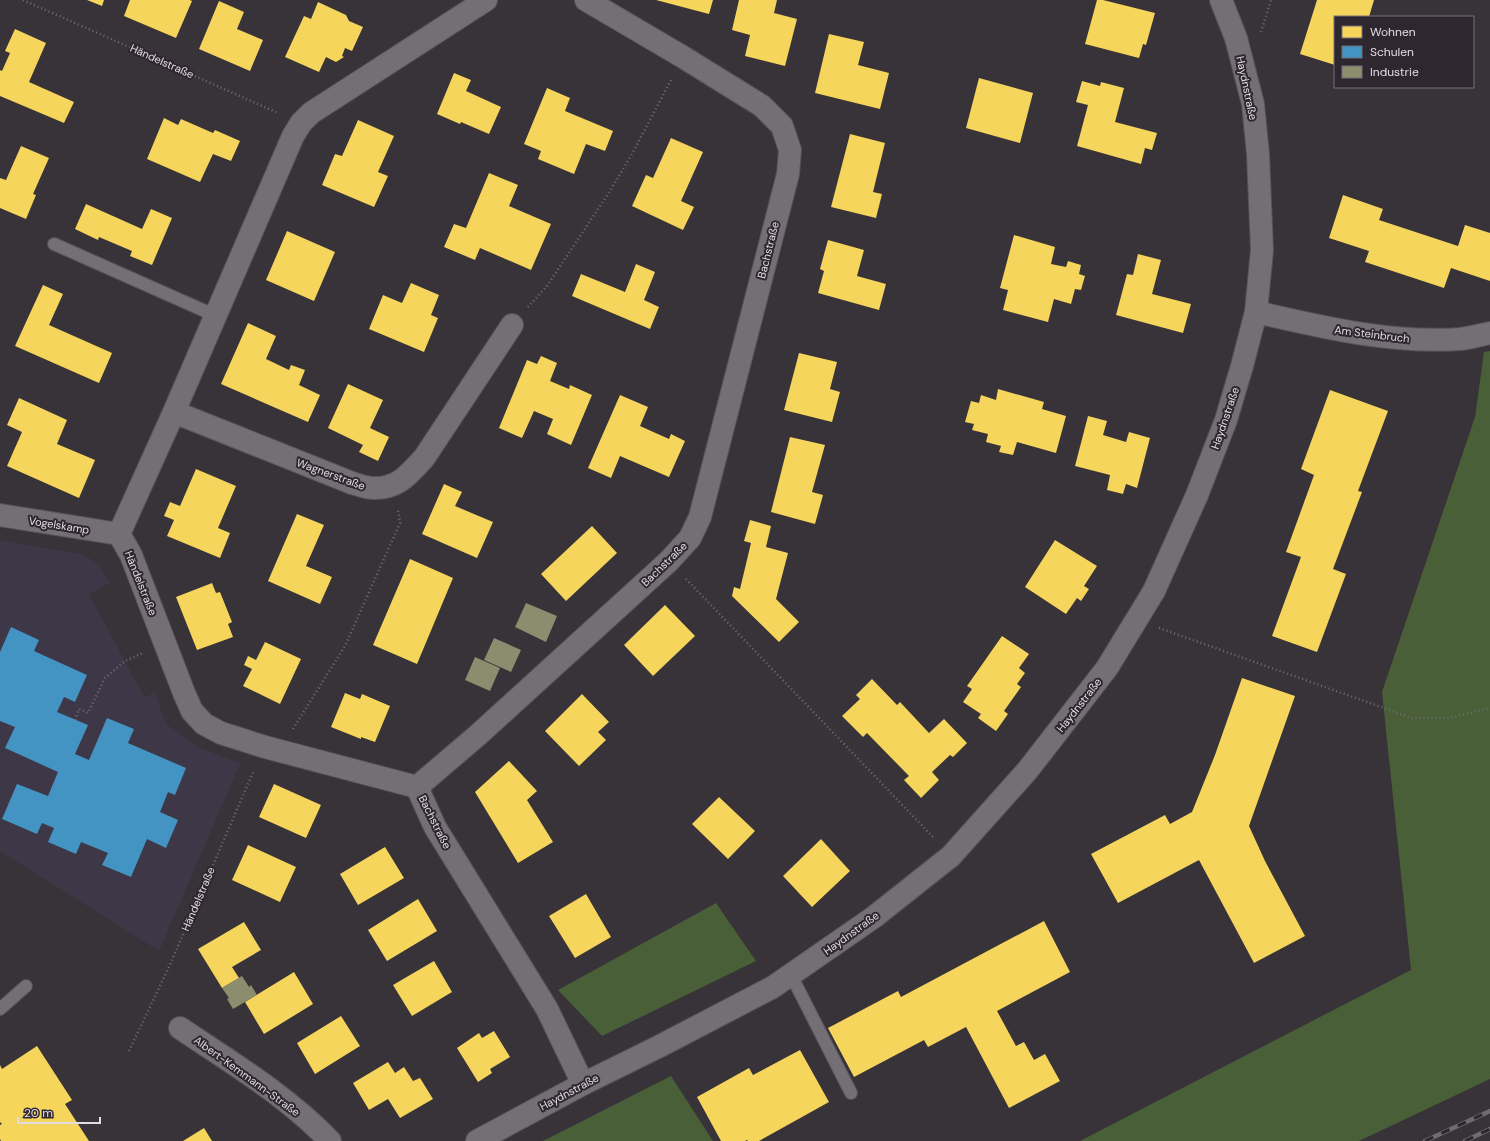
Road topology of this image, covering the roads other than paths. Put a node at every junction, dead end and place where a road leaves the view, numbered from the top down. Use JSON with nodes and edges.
{"nodes":[{"id":1,"x":486,"y":0,"type":"edge"},
{"id":2,"x":586,"y":0,"type":"edge"},
{"id":3,"x":1221,"y":0,"type":"edge"},
{"id":4,"x":54,"y":244,"type":"dead end"},
{"id":5,"x":1256,"y":312,"type":"junction"},
{"id":6,"x":214,"y":316,"type":"junction"},
{"id":7,"x":512,"y":325,"type":"road end"},
{"id":8,"x":1490,"y":333,"type":"edge"},
{"id":9,"x":174,"y":412,"type":"junction"},
{"id":10,"x":0,"y":515,"type":"edge"},
{"id":11,"x":119,"y":534,"type":"junction"},
{"id":12,"x":417,"y":787,"type":"junction"},
{"id":13,"x":791,"y":975,"type":"junction"},
{"id":14,"x":26,"y":986,"type":"dead end"},
{"id":15,"x":0,"y":1009,"type":"edge"},
{"id":16,"x":180,"y":1028,"type":"dead end"},
{"id":17,"x":583,"y":1084,"type":"junction"},
{"id":18,"x":851,"y":1093,"type":"dead end"},
{"id":19,"x":330,"y":1141,"type":"edge"},
{"id":20,"x":477,"y":1141,"type":"edge"}],
"edges":[{"from":1,"to":6,"type":"street"},
{"from":2,"to":12,"type":"street","name":"Bachstraße"},
{"from":3,"to":5,"type":"street","name":"Haydnstraße"},
{"from":4,"to":6,"type":"lane"},
{"from":5,"to":8,"type":"street","name":"Am Steinbruch"},
{"from":5,"to":13,"type":"street","name":"Haydnstraße"},
{"from":6,"to":9,"type":"street"},
{"from":7,"to":9,"type":"street","name":"Wagnerstraße"},
{"from":9,"to":11,"type":"street"},
{"from":10,"to":11,"type":"street","name":"Vogelskamp"},
{"from":11,"to":12,"type":"street","name":"Händelstraße"},
{"from":12,"to":17,"type":"street","name":"Bachstraße"},
{"from":13,"to":17,"type":"street","name":"Haydnstraße"},
{"from":13,"to":18,"type":"lane"},
{"from":14,"to":15,"type":"lane"},
{"from":16,"to":19,"type":"street","name":"Albert-Kemmann-Straße"},
{"from":17,"to":20,"type":"street","name":"Haydnstraße"}]}
